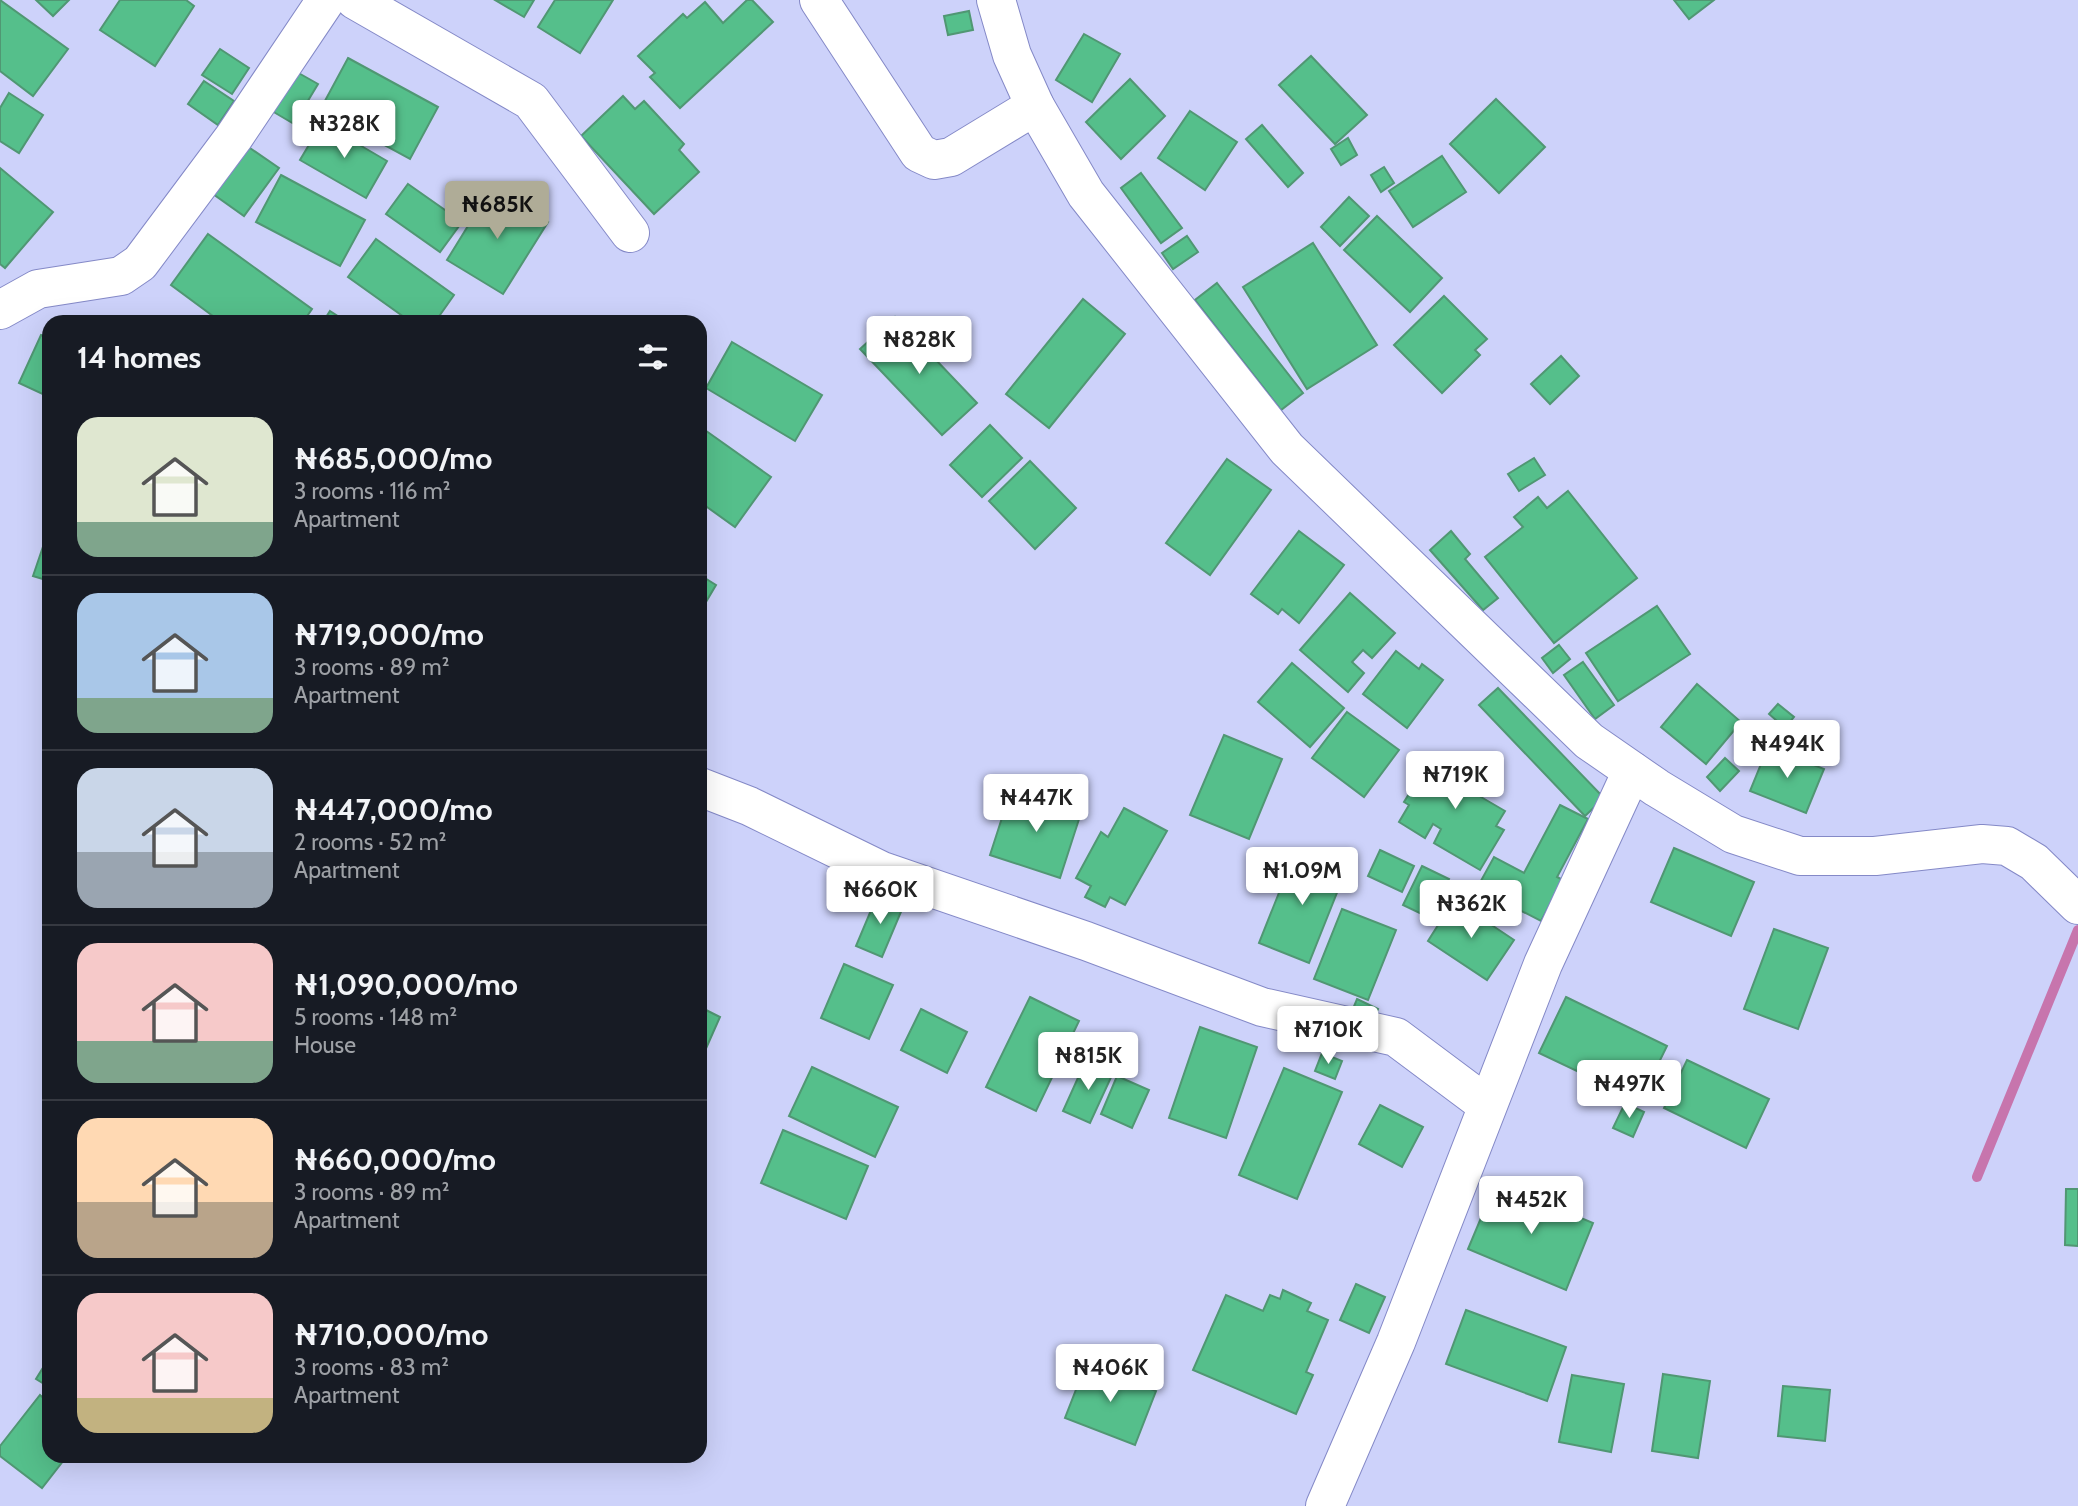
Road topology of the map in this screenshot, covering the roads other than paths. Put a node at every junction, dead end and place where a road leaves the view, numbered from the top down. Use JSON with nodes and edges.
{"nodes":[{"id":1,"x":326,"y":0,"type":"edge"},
{"id":2,"x":355,"y":0,"type":"edge"},
{"id":3,"x":819,"y":0,"type":"edge"},
{"id":4,"x":996,"y":0,"type":"edge"},
{"id":5,"x":1035,"y":106,"type":"junction"},
{"id":6,"x":630,"y":233,"type":"dead end"},
{"id":7,"x":0,"y":310,"type":"edge"},
{"id":8,"x":1632,"y":771,"type":"junction"},
{"id":9,"x":707,"y":790,"type":"edge"},
{"id":10,"x":2073,"y":900,"type":"edge"},
{"id":11,"x":1487,"y":1105,"type":"junction"},
{"id":12,"x":1325,"y":1506,"type":"edge"}],
"edges":[{"from":1,"to":7,"type":"street"},
{"from":2,"to":6,"type":"street"},
{"from":3,"to":5,"type":"street"},
{"from":4,"to":5,"type":"street"},
{"from":5,"to":8,"type":"street"},
{"from":8,"to":10,"type":"street"},
{"from":8,"to":11,"type":"street"},
{"from":9,"to":11,"type":"street"},
{"from":11,"to":12,"type":"street"}]}
